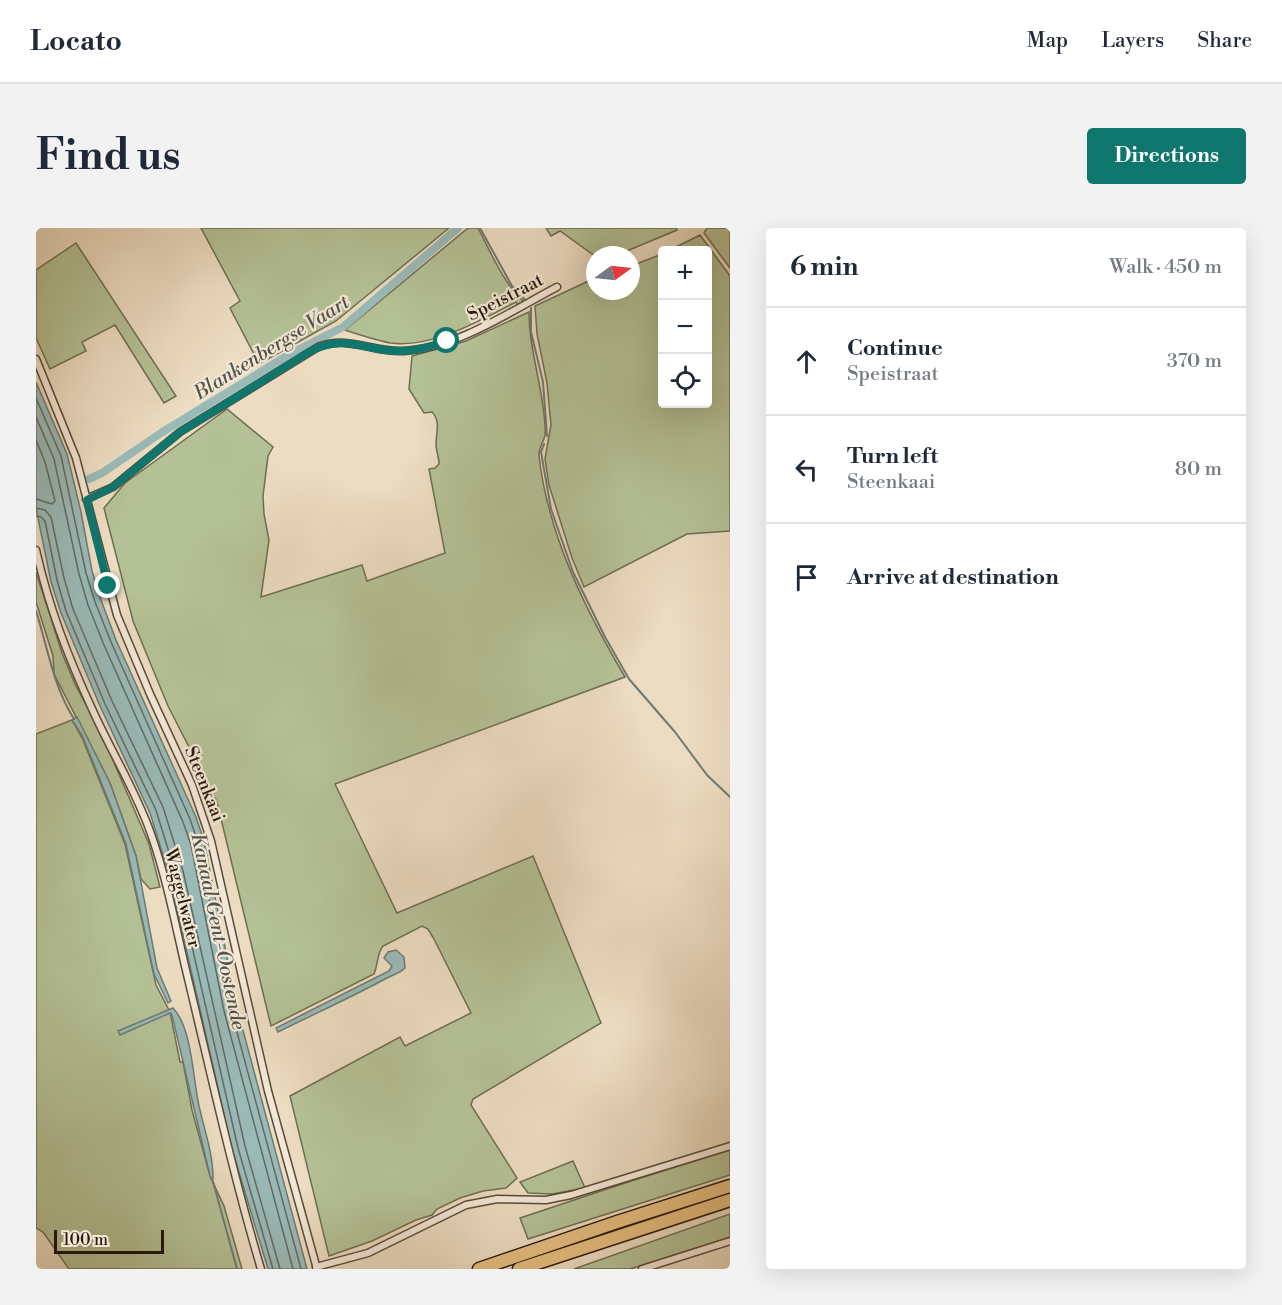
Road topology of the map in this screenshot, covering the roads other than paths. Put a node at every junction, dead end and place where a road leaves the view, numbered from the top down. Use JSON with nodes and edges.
{"nodes":[{"id":1,"x":557,"y":287,"type":"dead end"},
{"id":2,"x":36,"y":359,"type":"edge"},
{"id":3,"x":87,"y":500,"type":"junction"},
{"id":4,"x":36,"y":550,"type":"edge"},
{"id":5,"x":730,"y":1146,"type":"edge"},
{"id":6,"x":730,"y":1186,"type":"edge"},
{"id":7,"x":730,"y":1200,"type":"edge"},
{"id":8,"x":730,"y":1241,"type":"edge"},
{"id":9,"x":316,"y":1268,"type":"edge"},
{"id":10,"x":261,"y":1269,"type":"edge"},
{"id":11,"x":479,"y":1269,"type":"edge"},
{"id":12,"x":519,"y":1269,"type":"edge"},
{"id":13,"x":642,"y":1269,"type":"edge"}],
"edges":[{"from":1,"to":3,"type":"street","name":"Speistraat"},
{"from":2,"to":3,"type":"street","name":"Steenkaai"},
{"from":3,"to":9,"type":"street","name":"Steenkaai"},
{"from":4,"to":10,"type":"street","name":"Waggelwater"},
{"from":5,"to":9,"type":"street"},
{"from":6,"to":11,"type":"highway"},
{"from":7,"to":12,"type":"highway"},
{"from":8,"to":13,"type":"street"}]}
